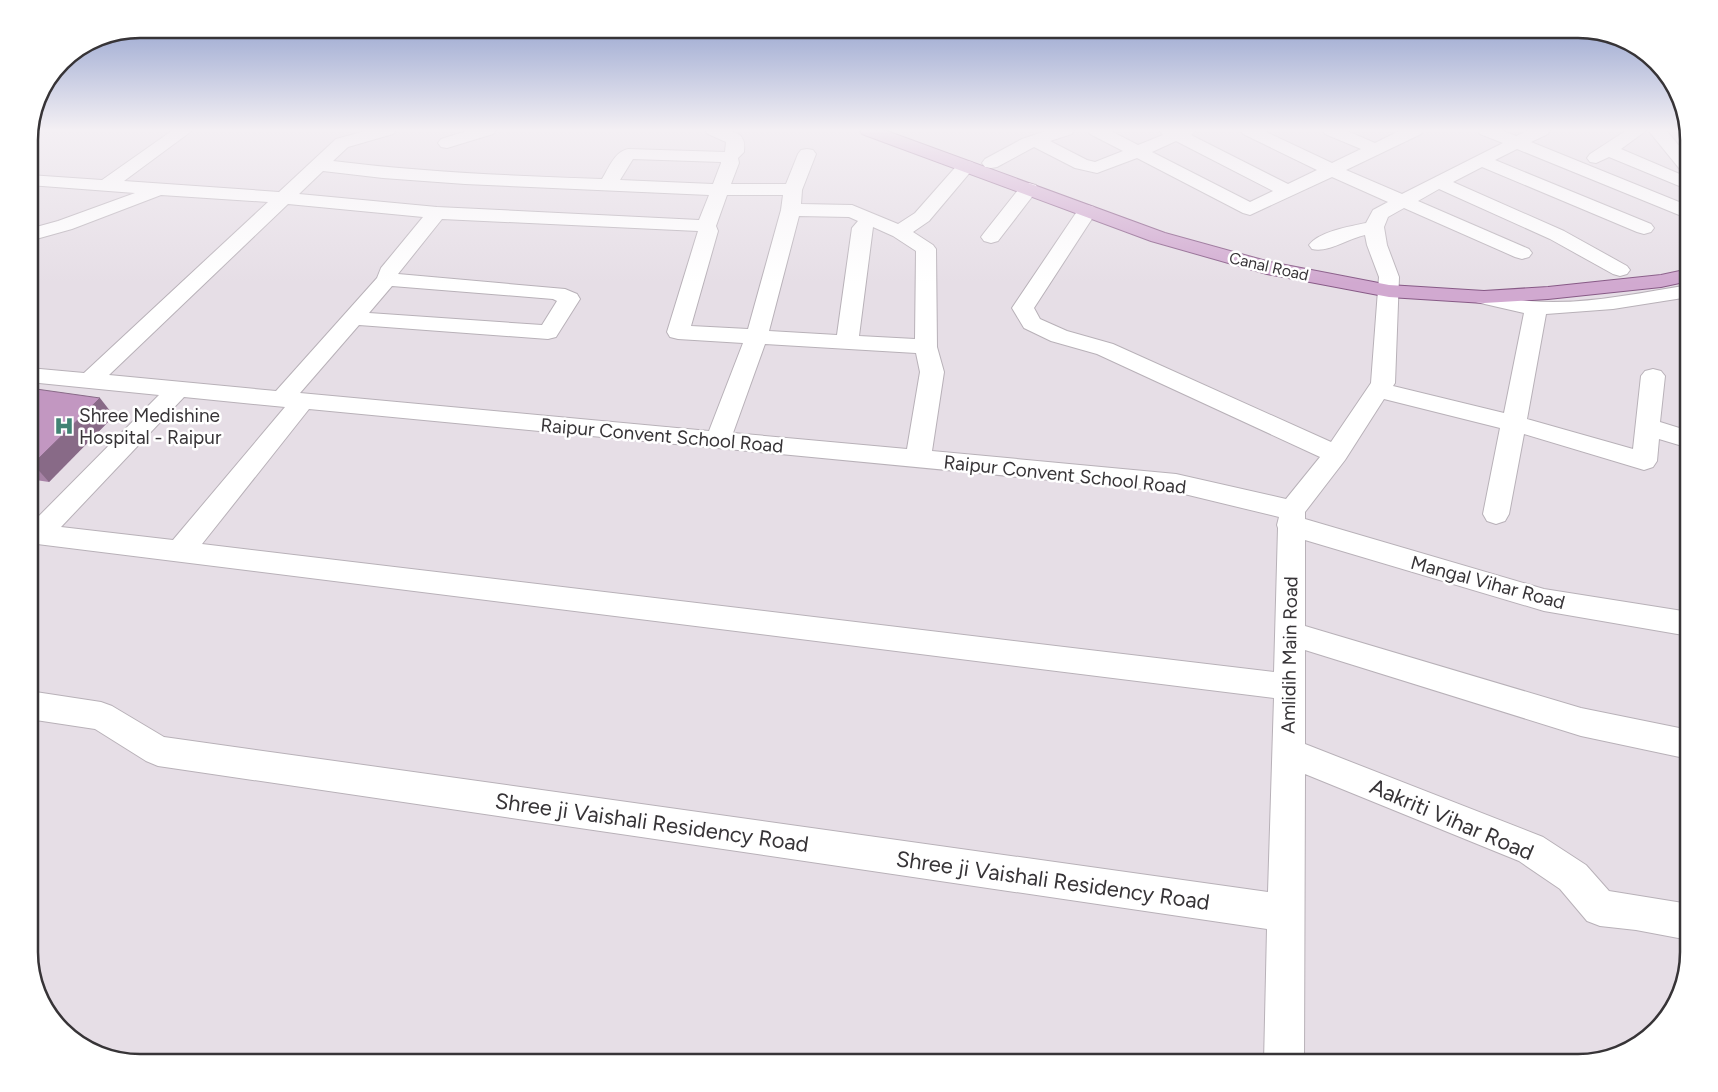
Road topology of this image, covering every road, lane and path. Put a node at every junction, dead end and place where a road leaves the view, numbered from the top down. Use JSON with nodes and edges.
{"nodes":[{"id":1,"x":41,"y":181,"type":"edge"},
{"id":2,"x":112,"y":181,"type":"edge"},
{"id":3,"x":302,"y":181,"type":"edge"},
{"id":4,"x":521,"y":181,"type":"edge"},
{"id":5,"x":611,"y":181,"type":"edge"},
{"id":6,"x":724,"y":181,"type":"edge"},
{"id":7,"x":798,"y":181,"type":"edge"},
{"id":8,"x":953,"y":181,"type":"edge"},
{"id":9,"x":1007,"y":181,"type":"edge"},
{"id":10,"x":1042,"y":181,"type":"edge"},
{"id":11,"x":1196,"y":181,"type":"edge"},
{"id":12,"x":1269,"y":181,"type":"edge"},
{"id":13,"x":1309,"y":181,"type":"edge"},
{"id":14,"x":1357,"y":181,"type":"edge"},
{"id":15,"x":1504,"y":181,"type":"edge"},
{"id":16,"x":1610,"y":181,"type":"edge"},
{"id":17,"x":1439,"y":182,"type":"joint"},
{"id":18,"x":609,"y":184,"type":"junction"},
{"id":19,"x":105,"y":186,"type":"junction"},
{"id":20,"x":722,"y":188,"type":"junction"},
{"id":21,"x":1029,"y":189,"type":"junction"},
{"id":22,"x":162,"y":190,"type":"junction"},
{"id":23,"x":1288,"y":191,"type":"junction"},
{"id":24,"x":284,"y":198,"type":"junction"},
{"id":25,"x":1522,"y":198,"type":"junction"},
{"id":26,"x":792,"y":200,"type":"junction"},
{"id":27,"x":1404,"y":201,"type":"junction"},
{"id":28,"x":1680,"y":209,"type":"edge"},
{"id":29,"x":1087,"y":211,"type":"junction"},
{"id":30,"x":1601,"y":211,"type":"junction"},
{"id":31,"x":437,"y":213,"type":"junction"},
{"id":32,"x":869,"y":220,"type":"junction"},
{"id":33,"x":706,"y":226,"type":"junction"},
{"id":34,"x":1374,"y":228,"type":"junction"},
{"id":35,"x":1644,"y":228,"type":"dead end"},
{"id":36,"x":1469,"y":230,"type":"junction"},
{"id":37,"x":38,"y":232,"type":"edge"},
{"id":38,"x":900,"y":232,"type":"junction"},
{"id":39,"x":1557,"y":235,"type":"junction"},
{"id":40,"x":991,"y":237,"type":"dead end"},
{"id":41,"x":1319,"y":245,"type":"dead end"},
{"id":42,"x":1522,"y":254,"type":"dead end"},
{"id":43,"x":1680,"y":260,"type":"edge"},
{"id":44,"x":1620,"y":270,"type":"junction"},
{"id":45,"x":1680,"y":277,"type":"edge"},
{"id":46,"x":387,"y":279,"type":"junction"},
{"id":47,"x":1389,"y":284,"type":"junction"},
{"id":48,"x":1680,"y":292,"type":"edge"},
{"id":49,"x":1484,"y":297,"type":"junction"},
{"id":50,"x":1536,"y":308,"type":"junction"},
{"id":51,"x":353,"y":318,"type":"junction"},
{"id":52,"x":757,"y":336,"type":"junction"},
{"id":53,"x":847,"y":342,"type":"junction"},
{"id":54,"x":926,"y":347,"type":"junction"},
{"id":55,"x":38,"y":376,"type":"edge"},
{"id":56,"x":1653,"y":376,"type":"dead end"},
{"id":57,"x":89,"y":381,"type":"junction"},
{"id":58,"x":176,"y":390,"type":"junction"},
{"id":59,"x":1379,"y":390,"type":"junction"},
{"id":60,"x":293,"y":400,"type":"junction"},
{"id":61,"x":1513,"y":423,"type":"junction"},
{"id":62,"x":1648,"y":427,"type":"junction"},
{"id":63,"x":1680,"y":437,"type":"edge"},
{"id":64,"x":718,"y":440,"type":"junction"},
{"id":65,"x":1336,"y":454,"type":"junction"},
{"id":66,"x":918,"y":459,"type":"junction"},
{"id":67,"x":1496,"y":514,"type":"dead end"},
{"id":68,"x":1291,"y":517,"type":"junction"},
{"id":69,"x":38,"y":529,"type":"edge"},
{"id":70,"x":38,"y":535,"type":"edge"},
{"id":71,"x":178,"y":552,"type":"junction"},
{"id":72,"x":1680,"y":623,"type":"edge"},
{"id":73,"x":1289,"y":633,"type":"junction"},
{"id":74,"x":1288,"y":687,"type":"junction"},
{"id":75,"x":38,"y":706,"type":"edge"},
{"id":76,"x":1680,"y":743,"type":"edge"},
{"id":77,"x":1288,"y":752,"type":"junction"},
{"id":78,"x":1286,"y":913,"type":"junction"},
{"id":79,"x":1680,"y":920,"type":"edge"},
{"id":80,"x":1284,"y":1054,"type":"edge"}],
"edges":[{"from":1,"to":19,"type":"street"},
{"from":2,"to":19,"type":"street"},
{"from":3,"to":24,"type":"street"},
{"from":4,"to":18,"type":"street"},
{"from":5,"to":18,"type":"street"},
{"from":6,"to":20,"type":"street"},
{"from":7,"to":26,"type":"street"},
{"from":8,"to":38,"type":"street"},
{"from":9,"to":21,"type":"main road","name":"Canal Road"},
{"from":10,"to":47,"type":"main road","name":"Canal Road"},
{"from":11,"to":23,"type":"street"},
{"from":12,"to":23,"type":"street"},
{"from":13,"to":23,"type":"street"},
{"from":14,"to":27,"type":"street"},
{"from":15,"to":25,"type":"street"},
{"from":16,"to":28,"type":"street"},
{"from":17,"to":25,"type":"street"},
{"from":17,"to":27,"type":"street"},
{"from":18,"to":20,"type":"street"},
{"from":19,"to":22,"type":"street"},
{"from":20,"to":26,"type":"street"},
{"from":20,"to":33,"type":"street"},
{"from":21,"to":29,"type":"main road","name":"Canal Road"},
{"from":21,"to":40,"type":"street"},
{"from":22,"to":24,"type":"street"},
{"from":22,"to":37,"type":"street"},
{"from":24,"to":31,"type":"street"},
{"from":24,"to":57,"type":"street"},
{"from":25,"to":30,"type":"street"},
{"from":25,"to":36,"type":"street"},
{"from":25,"to":39,"type":"street"},
{"from":26,"to":32,"type":"street"},
{"from":26,"to":52,"type":"street"},
{"from":27,"to":34,"type":"street"},
{"from":27,"to":36,"type":"street"},
{"from":29,"to":47,"type":"main road","name":"Canal Road"},
{"from":29,"to":65,"type":"street"},
{"from":30,"to":35,"type":"street"},
{"from":30,"to":39,"type":"street"},
{"from":31,"to":33,"type":"street"},
{"from":31,"to":46,"type":"street"},
{"from":32,"to":38,"type":"street"},
{"from":32,"to":53,"type":"street"},
{"from":33,"to":52,"type":"street"},
{"from":34,"to":41,"type":"street"},
{"from":34,"to":47,"type":"street"},
{"from":36,"to":42,"type":"street"},
{"from":38,"to":54,"type":"street"},
{"from":39,"to":44,"type":"street"},
{"from":43,"to":44,"type":"main road","name":"Canal Road"},
{"from":44,"to":47,"type":"main road","name":"Canal Road"},
{"from":45,"to":49,"type":"main road","name":"Canal Road"},
{"from":46,"to":51,"type":"street"},
{"from":46,"to":51,"type":"street"},
{"from":47,"to":49,"type":"main road","name":"Canal Road"},
{"from":47,"to":59,"type":"street"},
{"from":48,"to":50,"type":"street"},
{"from":49,"to":50,"type":"street"},
{"from":50,"to":61,"type":"street"},
{"from":51,"to":60,"type":"street"},
{"from":52,"to":53,"type":"street"},
{"from":52,"to":64,"type":"street"},
{"from":53,"to":54,"type":"street"},
{"from":54,"to":66,"type":"street"},
{"from":55,"to":57,"type":"street","name":"Raipur Convent School Road"},
{"from":56,"to":62,"type":"street"},
{"from":57,"to":58,"type":"street","name":"Raipur Convent School Road"},
{"from":58,"to":60,"type":"street","name":"Raipur Convent School Road"},
{"from":58,"to":69,"type":"street"},
{"from":59,"to":61,"type":"street"},
{"from":59,"to":65,"type":"street"},
{"from":60,"to":64,"type":"street","name":"Raipur Convent School Road"},
{"from":60,"to":71,"type":"street"},
{"from":61,"to":62,"type":"street"},
{"from":61,"to":67,"type":"street"},
{"from":62,"to":63,"type":"street"},
{"from":64,"to":66,"type":"street","name":"Raipur Convent School Road"},
{"from":65,"to":68,"type":"street"},
{"from":66,"to":68,"type":"street","name":"Raipur Convent School Road"},
{"from":68,"to":72,"type":"street","name":"Mangal Vihar Road"},
{"from":68,"to":73,"type":"street","name":"Amlidih Main Road"},
{"from":70,"to":71,"type":"street"},
{"from":71,"to":74,"type":"street"},
{"from":73,"to":74,"type":"street","name":"Amlidih Main Road"},
{"from":73,"to":76,"type":"street"},
{"from":74,"to":77,"type":"street","name":"Amlidih Main Road"},
{"from":75,"to":78,"type":"street","name":"Shree ji Vaishali Residency Road"},
{"from":77,"to":78,"type":"street","name":"Amlidih Main Road"},
{"from":77,"to":79,"type":"street","name":"Aakriti Vihar Road"},
{"from":78,"to":80,"type":"street","name":"Amlidih Main Road"}]}
